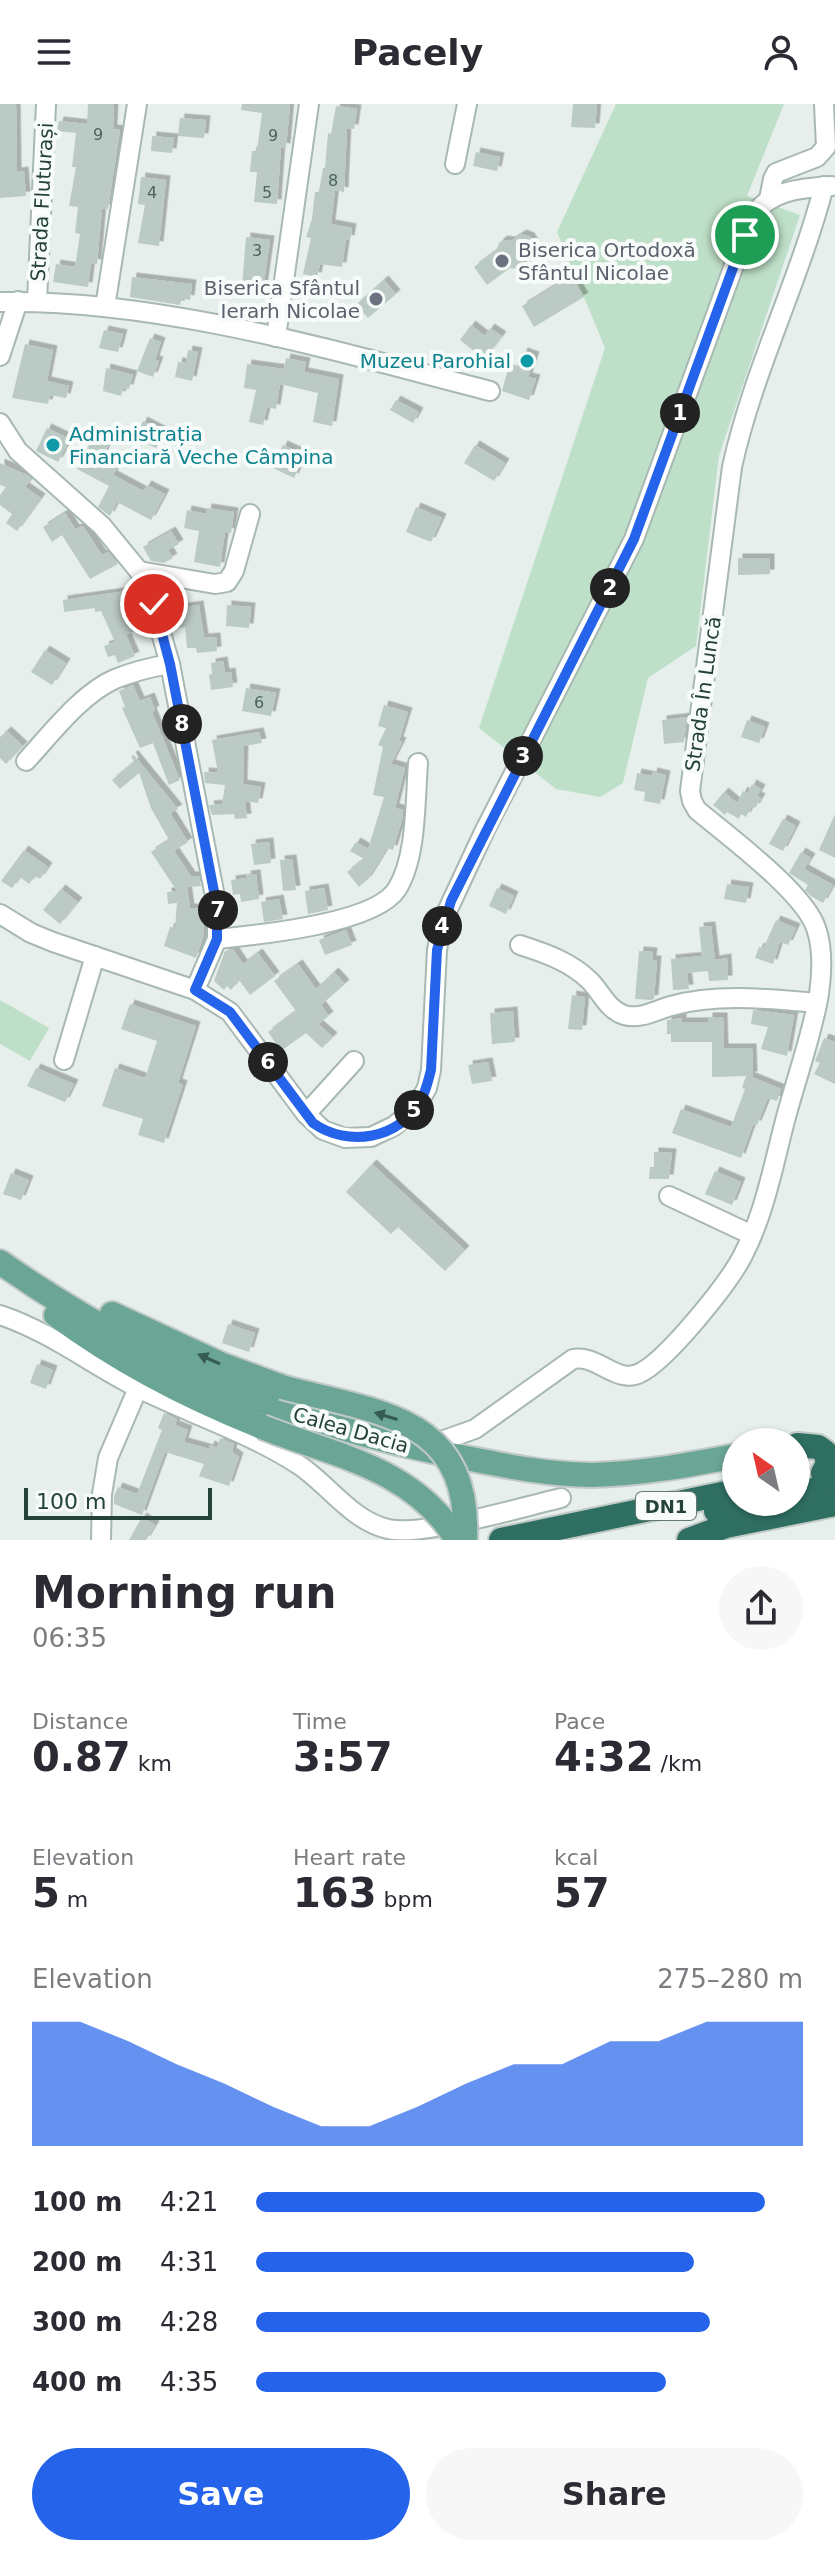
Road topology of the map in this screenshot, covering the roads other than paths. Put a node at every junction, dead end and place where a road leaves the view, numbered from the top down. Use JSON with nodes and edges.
{"nodes":[{"id":1,"x":46,"y":104,"type":"edge"},
{"id":2,"x":137,"y":104,"type":"edge"},
{"id":3,"x":309,"y":104,"type":"edge"},
{"id":4,"x":467,"y":104,"type":"edge"},
{"id":5,"x":824,"y":104,"type":"edge"},
{"id":6,"x":455,"y":164,"type":"dead end"},
{"id":7,"x":829,"y":186,"type":"edge"},
{"id":8,"x":769,"y":199,"type":"junction"},
{"id":9,"x":18,"y":301,"type":"edge"},
{"id":10,"x":105,"y":307,"type":"junction"},
{"id":11,"x":276,"y":337,"type":"junction"},
{"id":12,"x":0,"y":356,"type":"edge"},
{"id":13,"x":490,"y":391,"type":"dead end"},
{"id":14,"x":0,"y":423,"type":"edge"},
{"id":15,"x":250,"y":514,"type":"dead end"},
{"id":16,"x":139,"y":571,"type":"junction"},
{"id":17,"x":170,"y":664,"type":"junction"},
{"id":18,"x":26,"y":761,"type":"dead end"},
{"id":19,"x":418,"y":763,"type":"dead end"},
{"id":20,"x":0,"y":914,"type":"edge"},
{"id":21,"x":217,"y":939,"type":"junction"},
{"id":22,"x":520,"y":945,"type":"dead end"},
{"id":23,"x":95,"y":956,"type":"junction"},
{"id":24,"x":195,"y":990,"type":"junction"},
{"id":25,"x":824,"y":996,"type":"edge"},
{"id":26,"x":64,"y":1060,"type":"dead end"},
{"id":27,"x":354,"y":1061,"type":"dead end"},
{"id":28,"x":306,"y":1114,"type":"junction"},
{"id":29,"x":669,"y":1196,"type":"dead end"},
{"id":30,"x":752,"y":1235,"type":"junction"},
{"id":31,"x":0,"y":1262,"type":"edge"},
{"id":32,"x":0,"y":1315,"type":"edge"},
{"id":33,"x":138,"y":1388,"type":"junction"},
{"id":34,"x":492,"y":1417,"type":"junction"},
{"id":35,"x":835,"y":1438,"type":"edge"},
{"id":36,"x":810,"y":1442,"type":"edge"},
{"id":37,"x":810,"y":1446,"type":"edge"},
{"id":38,"x":415,"y":1449,"type":"junction"},
{"id":39,"x":722,"y":1458,"type":"edge"},
{"id":40,"x":496,"y":1464,"type":"junction"},
{"id":41,"x":831,"y":1476,"type":"edge"},
{"id":42,"x":810,"y":1477,"type":"edge"},
{"id":43,"x":810,"y":1487,"type":"edge"},
{"id":44,"x":722,"y":1495,"type":"edge"},
{"id":45,"x":561,"y":1498,"type":"dead end"},
{"id":46,"x":835,"y":1504,"type":"edge"},
{"id":47,"x":810,"y":1506,"type":"edge"},
{"id":48,"x":722,"y":1516,"type":"edge"},
{"id":49,"x":742,"y":1516,"type":"edge"},
{"id":50,"x":590,"y":1532,"type":"edge"},
{"id":51,"x":101,"y":1540,"type":"edge"},
{"id":52,"x":457,"y":1540,"type":"edge"},
{"id":53,"x":465,"y":1540,"type":"edge"},
{"id":54,"x":501,"y":1540,"type":"edge"},
{"id":55,"x":689,"y":1540,"type":"edge"}],
"edges":[{"from":1,"to":9,"type":"street","name":"Strada Fluturași"},
{"from":2,"to":10,"type":"street"},
{"from":3,"to":11,"type":"street"},
{"from":4,"to":6,"type":"street"},
{"from":5,"to":8,"type":"street"},
{"from":7,"to":8,"type":"street"},
{"from":7,"to":25,"type":"street","name":"Strada În Luncă"},
{"from":8,"to":28,"type":"street"},
{"from":9,"to":10,"type":"street"},
{"from":9,"to":12,"type":"street","name":"Strada Fluturași"},
{"from":10,"to":11,"type":"street"},
{"from":11,"to":13,"type":"street"},
{"from":14,"to":16,"type":"street"},
{"from":15,"to":16,"type":"street"},
{"from":16,"to":17,"type":"street"},
{"from":17,"to":18,"type":"street"},
{"from":17,"to":21,"type":"street"},
{"from":19,"to":21,"type":"street"},
{"from":20,"to":23,"type":"street"},
{"from":21,"to":24,"type":"street"},
{"from":22,"to":25,"type":"street"},
{"from":23,"to":24,"type":"street"},
{"from":23,"to":26,"type":"street"},
{"from":24,"to":28,"type":"street"},
{"from":25,"to":30,"type":"street","name":"Strada În Luncă"},
{"from":27,"to":28,"type":"street"},
{"from":29,"to":30,"type":"street"},
{"from":30,"to":34,"type":"street","name":"Strada În Luncă"},
{"from":31,"to":38,"type":"main road","name":"Calea Dacia"},
{"from":31,"to":52,"type":"main road","bridge":true},
{"from":53,"to":31,"type":"main road","one_way":true,"bridge":true},
{"from":32,"to":33,"type":"street"},
{"from":33,"to":45,"type":"street"},
{"from":33,"to":51,"type":"street"},
{"from":34,"to":38,"type":"street","name":"Strada În Luncă"},
{"from":34,"to":40,"type":"street"},
{"from":35,"to":36,"type":"highway"},
{"from":37,"to":41,"type":"highway"},
{"from":38,"to":40,"type":"main road","name":"Calea Dacia"},
{"from":39,"to":40,"type":"main road","name":"Calea Dacia"},
{"from":41,"to":42,"type":"highway"},
{"from":41,"to":43,"type":"highway"},
{"from":44,"to":50,"type":"highway","number":"DN1"},
{"from":46,"to":47,"type":"highway"},
{"from":48,"to":50,"type":"highway","number":"DN1"},
{"from":49,"to":55,"type":"highway"},
{"from":50,"to":54,"type":"highway","number":"DN1"}]}
